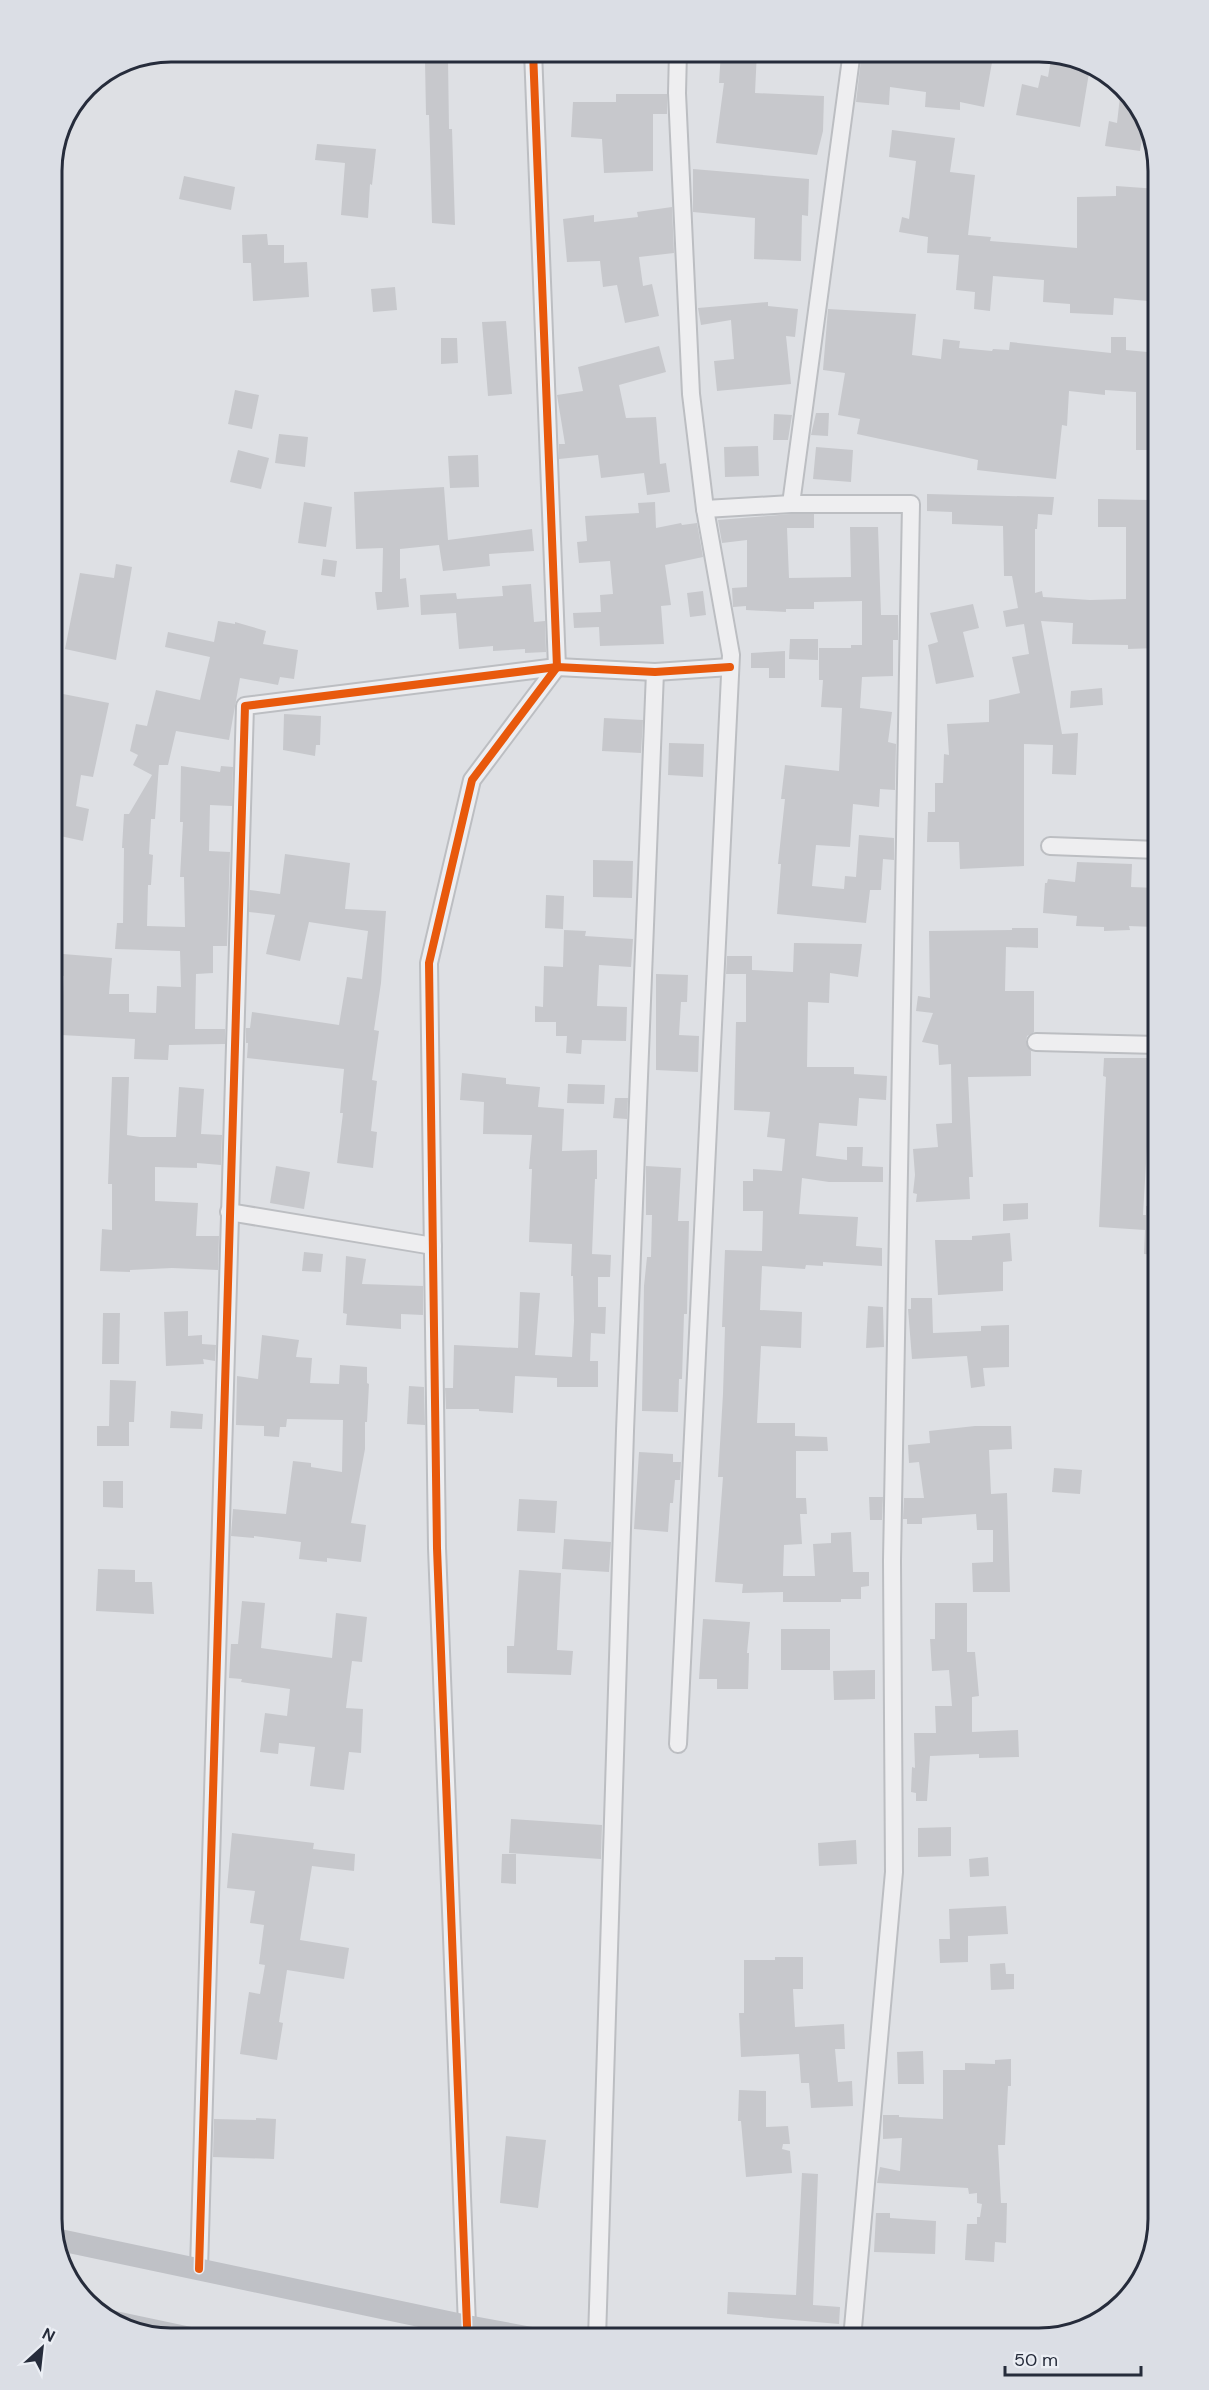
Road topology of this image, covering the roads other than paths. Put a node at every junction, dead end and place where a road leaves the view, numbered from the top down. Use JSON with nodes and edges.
{"nodes":[{"id":1,"x":533,"y":62,"type":"edge"},
{"id":2,"x":678,"y":62,"type":"edge"},
{"id":3,"x":851,"y":62,"type":"edge"},
{"id":4,"x":792,"y":504,"type":"junction"},
{"id":5,"x":705,"y":509,"type":"junction"},
{"id":6,"x":557,"y":667,"type":"junction"},
{"id":7,"x":730,"y":667,"type":"junction"},
{"id":8,"x":655,"y":672,"type":"junction"},
{"id":9,"x":1050,"y":846,"type":"dead end"},
{"id":10,"x":1148,"y":850,"type":"edge"},
{"id":11,"x":1036,"y":1042,"type":"dead end"},
{"id":12,"x":1148,"y":1045,"type":"edge"},
{"id":13,"x":229,"y":1212,"type":"junction"},
{"id":14,"x":433,"y":1246,"type":"junction"},
{"id":15,"x":678,"y":1744,"type":"dead end"},
{"id":16,"x":64,"y":2242,"type":"edge"},
{"id":17,"x":199,"y":2270,"type":"junction"},
{"id":18,"x":467,"y":2326,"type":"junction"},
{"id":19,"x":478,"y":2328,"type":"edge"},
{"id":20,"x":597,"y":2328,"type":"edge"},
{"id":21,"x":853,"y":2328,"type":"edge"}],
"edges":[{"from":1,"to":6,"type":"street"},
{"from":2,"to":5,"type":"street"},
{"from":3,"to":4,"type":"street"},
{"from":4,"to":5,"type":"street"},
{"from":4,"to":21,"type":"street"},
{"from":5,"to":7,"type":"street"},
{"from":6,"to":8,"type":"street"},
{"from":6,"to":13,"type":"street"},
{"from":6,"to":14,"type":"street"},
{"from":7,"to":8,"type":"street"},
{"from":7,"to":15,"type":"street"},
{"from":8,"to":20,"type":"street"},
{"from":9,"to":10,"type":"street"},
{"from":11,"to":12,"type":"street"},
{"from":13,"to":14,"type":"street"},
{"from":13,"to":17,"type":"street"},
{"from":14,"to":18,"type":"street"},
{"from":16,"to":17,"type":"main road"},
{"from":17,"to":18,"type":"main road"},
{"from":18,"to":19,"type":"main road"}]}
